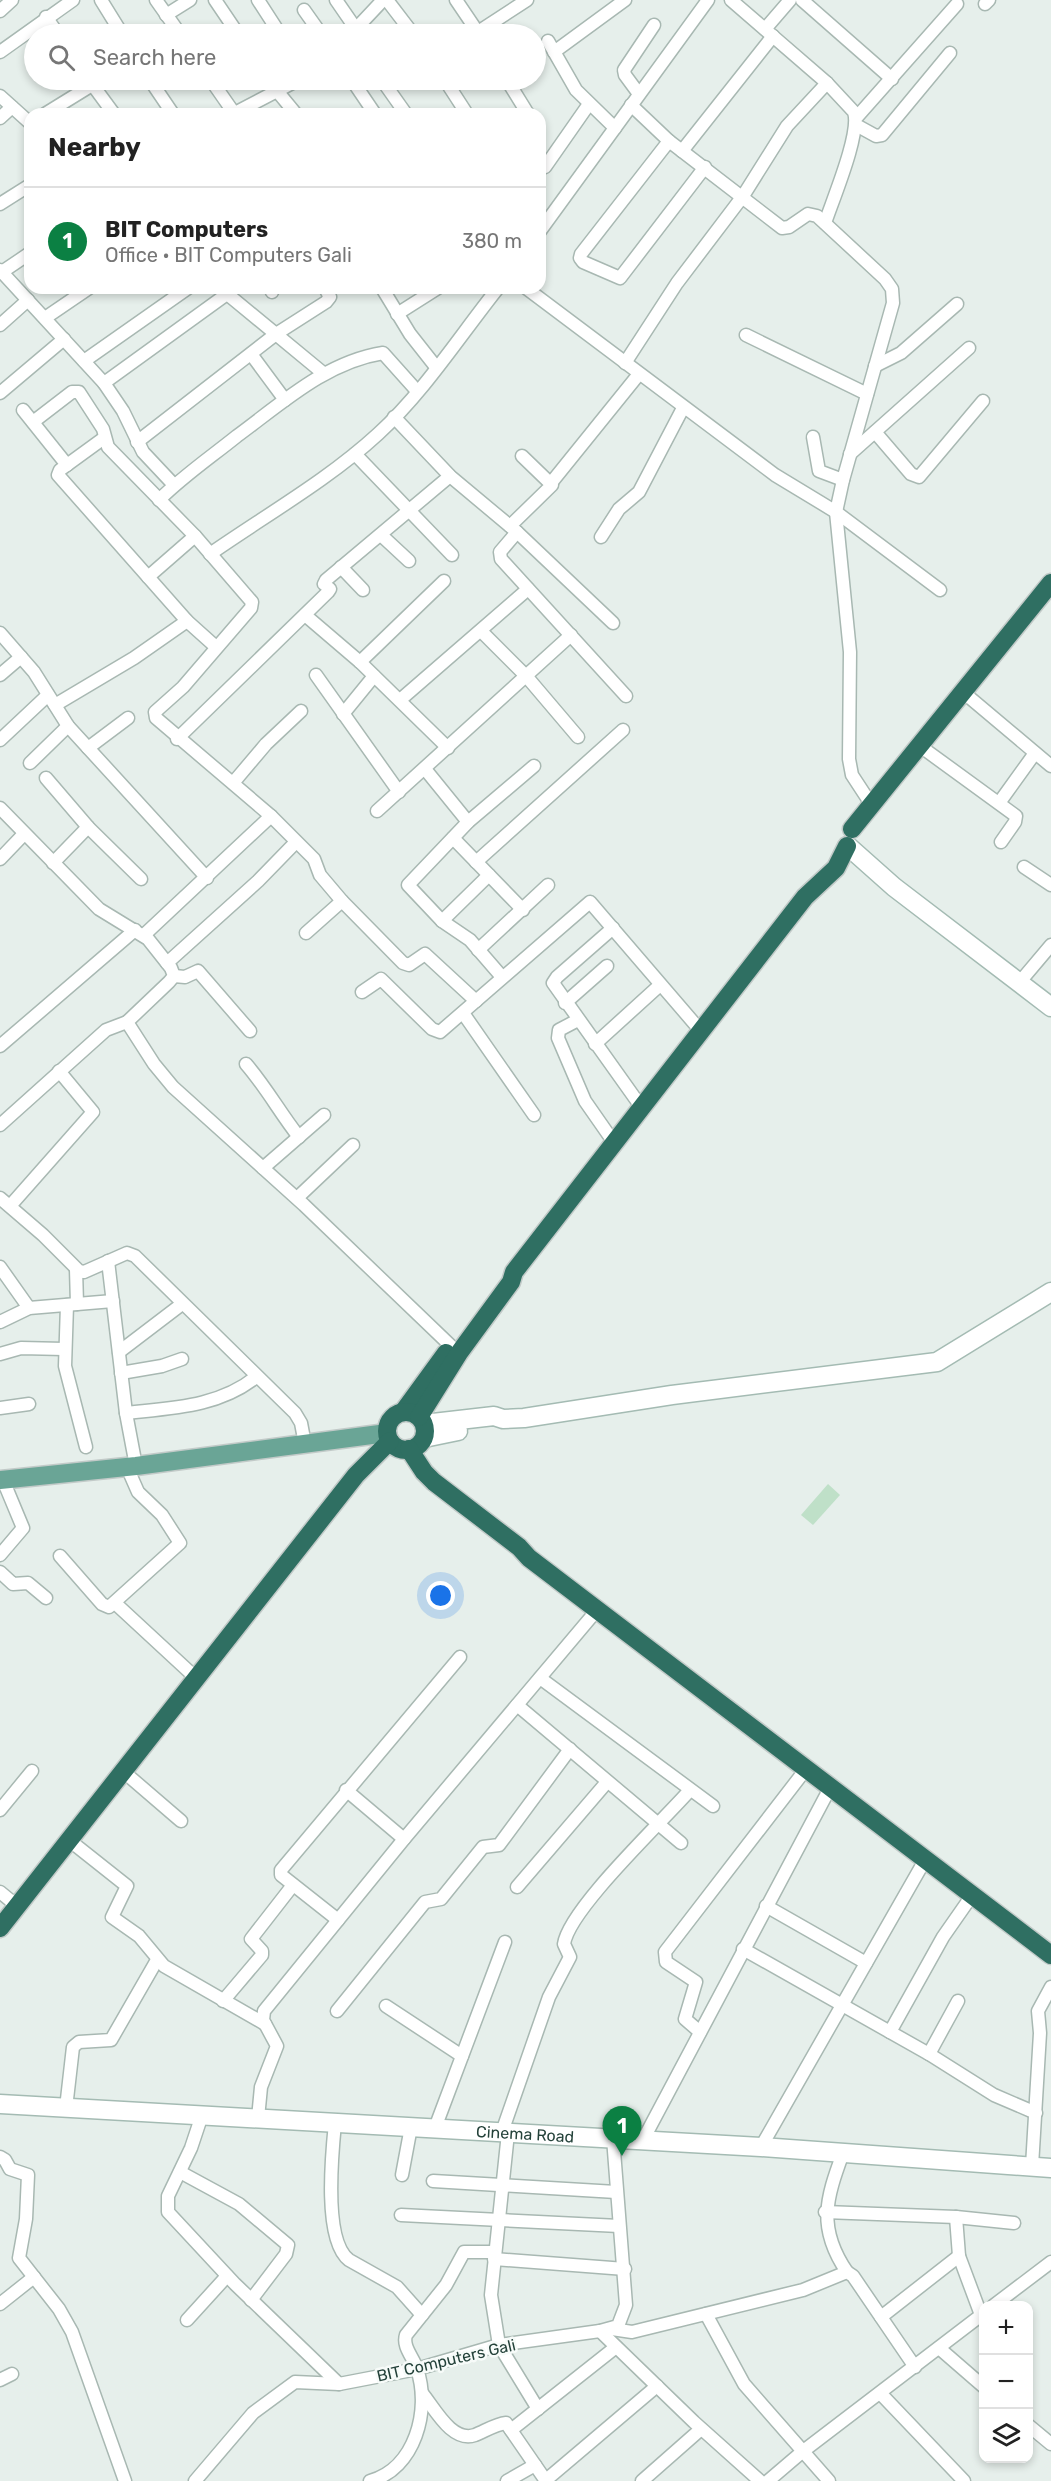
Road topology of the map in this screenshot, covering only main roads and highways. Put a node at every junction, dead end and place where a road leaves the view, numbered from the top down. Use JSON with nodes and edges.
{"nodes":[{"id":1,"x":1051,"y":583,"type":"edge"},
{"id":2,"x":514,"y":1272,"type":"junction"},
{"id":3,"x":417,"y":1423,"type":"junction"},
{"id":4,"x":396,"y":1443,"type":"junction"},
{"id":5,"x":2,"y":1480,"type":"edge"},
{"id":6,"x":0,"y":1928,"type":"edge"},
{"id":7,"x":1051,"y":1955,"type":"edge"}],
"edges":[{"from":1,"to":2,"type":"highway"},
{"from":2,"to":3,"type":"highway"},
{"from":2,"to":3,"type":"highway"},
{"from":3,"to":4,"type":"highway"},
{"from":3,"to":4,"type":"highway"},
{"from":4,"to":5,"type":"main road"},
{"from":4,"to":6,"type":"highway"},
{"from":4,"to":7,"type":"highway"}]}
